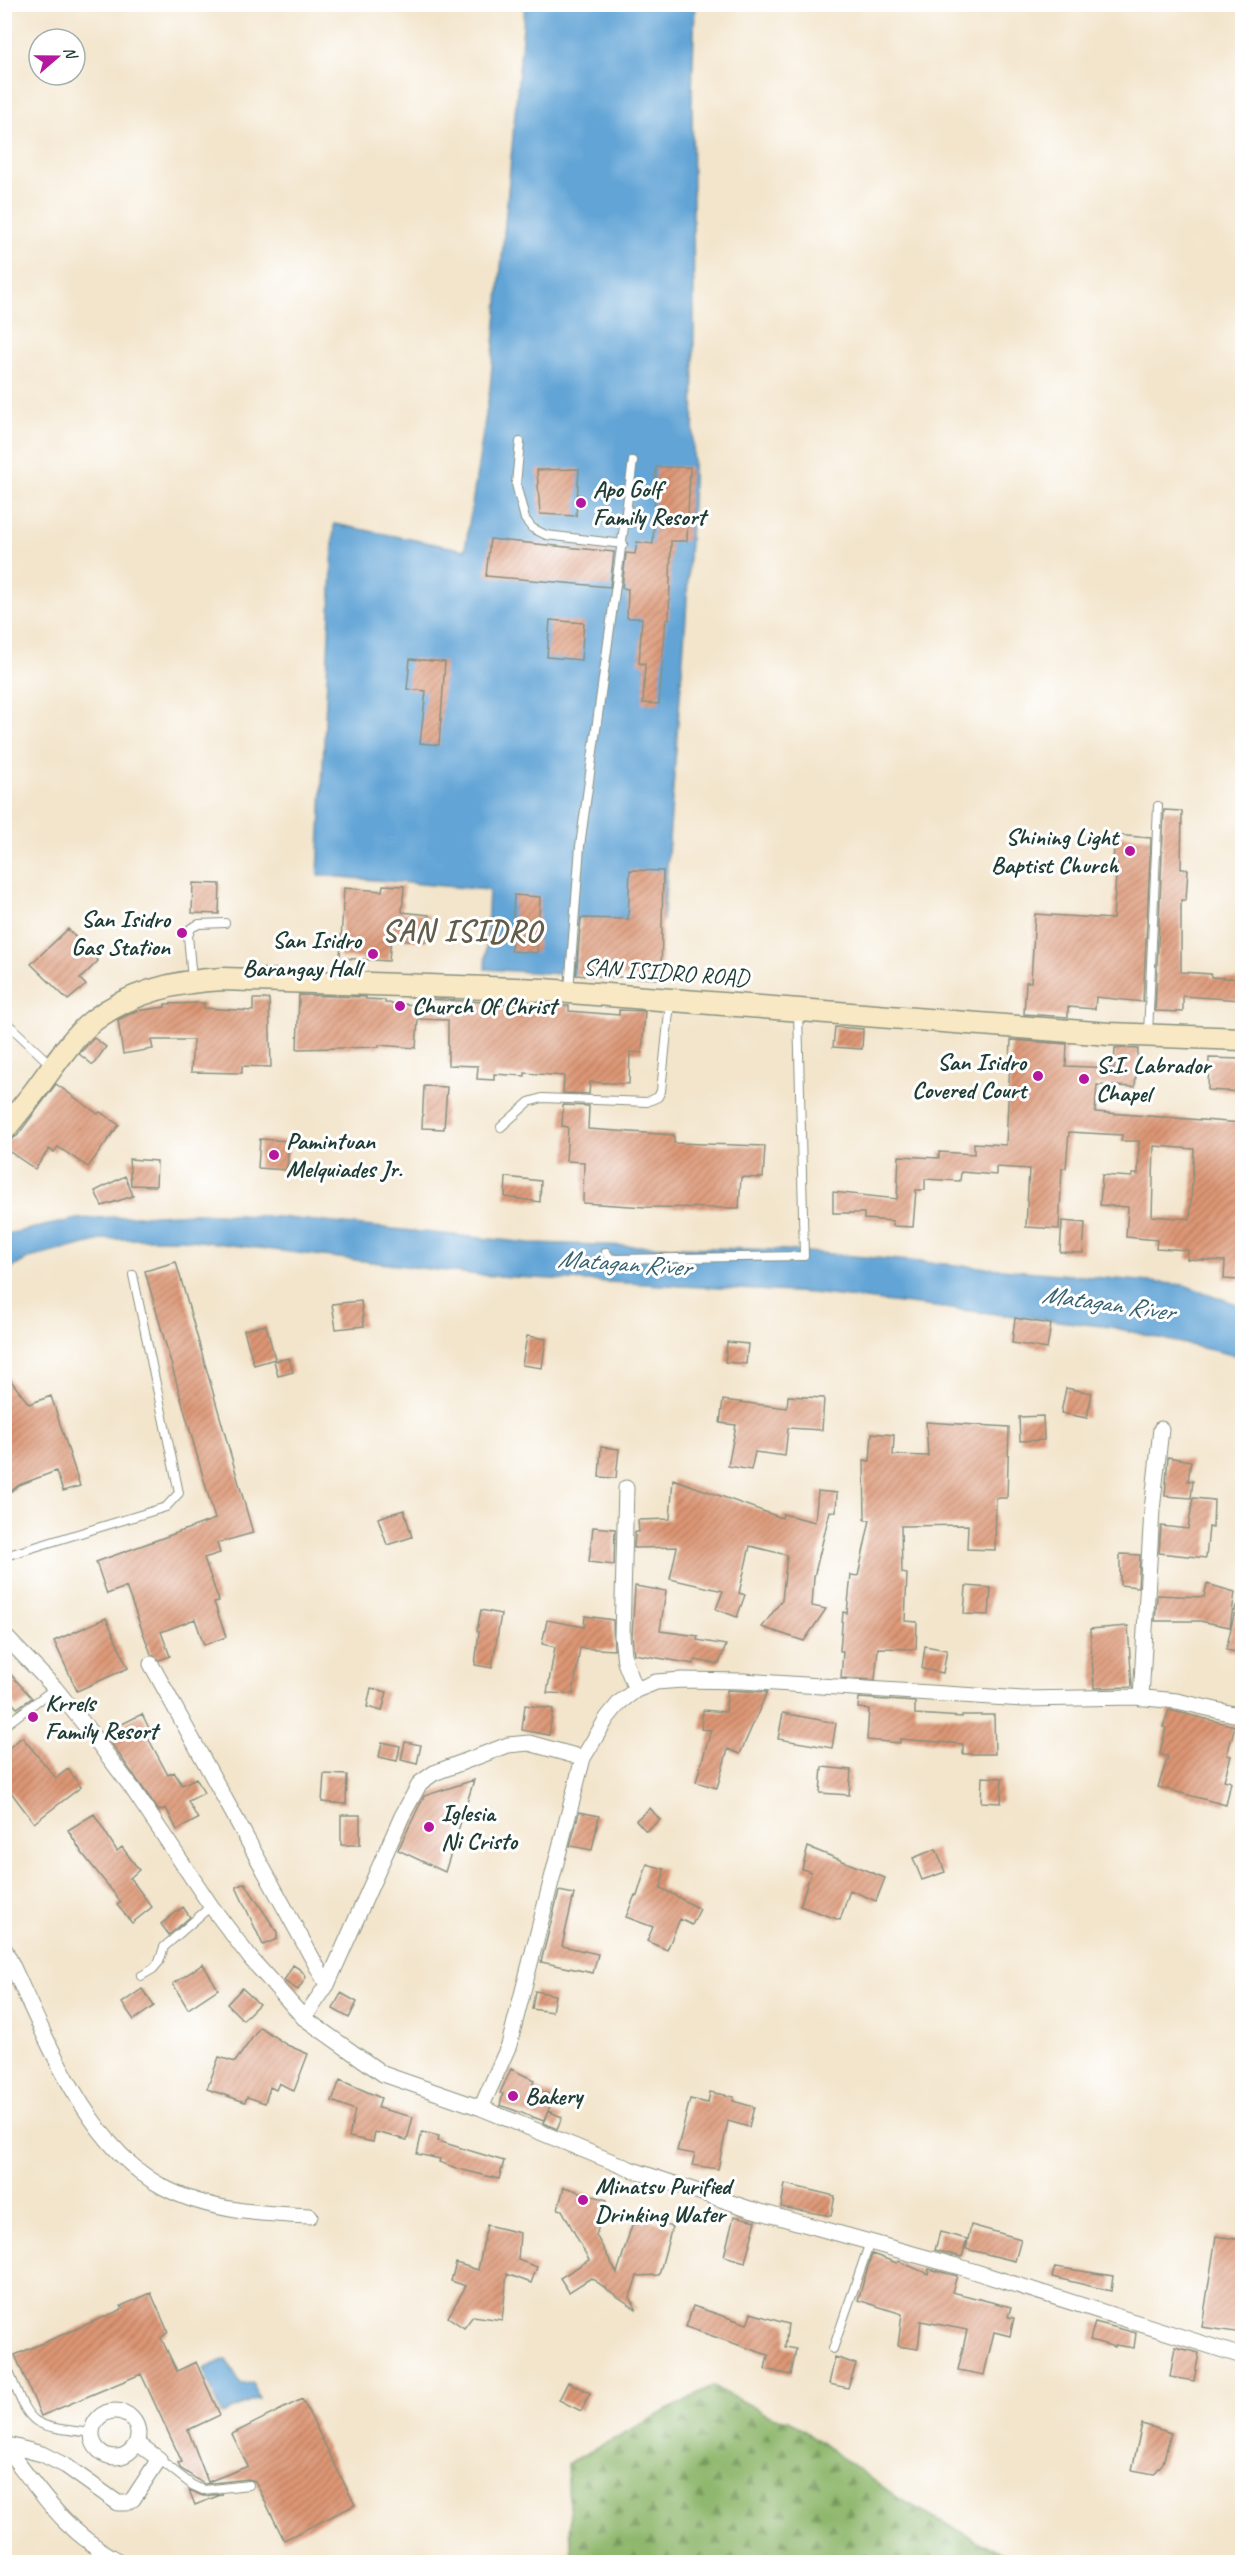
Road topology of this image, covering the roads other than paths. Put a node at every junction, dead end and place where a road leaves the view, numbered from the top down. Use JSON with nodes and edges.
{"nodes":[{"id":1,"x":520,"y":442,"type":"dead end"},
{"id":2,"x":633,"y":461,"type":"dead end"},
{"id":3,"x":623,"y":544,"type":"junction"},
{"id":4,"x":1158,"y":806,"type":"dead end"},
{"id":5,"x":225,"y":923,"type":"dead end"},
{"id":6,"x":192,"y":980,"type":"junction"},
{"id":7,"x":569,"y":992,"type":"junction"},
{"id":8,"x":670,"y":1000,"type":"junction"},
{"id":9,"x":798,"y":1009,"type":"junction"},
{"id":10,"x":6,"y":1022,"type":"edge"},
{"id":11,"x":1148,"y":1036,"type":"junction"},
{"id":12,"x":1242,"y":1040,"type":"edge"},
{"id":13,"x":53,"y":1066,"type":"junction"},
{"id":14,"x":501,"y":1127,"type":"dead end"},
{"id":15,"x":4,"y":1130,"type":"edge"},
{"id":16,"x":606,"y":1252,"type":"dead end"},
{"id":17,"x":133,"y":1275,"type":"dead end"},
{"id":18,"x":1161,"y":1429,"type":"dead end"},
{"id":19,"x":626,"y":1488,"type":"dead end"},
{"id":20,"x":4,"y":1553,"type":"edge"},
{"id":21,"x":4,"y":1635,"type":"edge"},
{"id":22,"x":151,"y":1664,"type":"dead end"},
{"id":23,"x":55,"y":1688,"type":"junction"},
{"id":24,"x":636,"y":1690,"type":"junction"},
{"id":25,"x":1141,"y":1698,"type":"junction"},
{"id":26,"x":1242,"y":1716,"type":"edge"},
{"id":27,"x":4,"y":1726,"type":"edge"},
{"id":28,"x":583,"y":1758,"type":"junction"},
{"id":29,"x":211,"y":1906,"type":"junction"},
{"id":30,"x":4,"y":1948,"type":"edge"},
{"id":31,"x":141,"y":1976,"type":"dead end"},
{"id":32,"x":327,"y":1985,"type":"junction"},
{"id":33,"x":304,"y":2018,"type":"junction"},
{"id":34,"x":482,"y":2108,"type":"junction"},
{"id":35,"x":310,"y":2216,"type":"dead end"},
{"id":36,"x":870,"y":2242,"type":"junction"},
{"id":37,"x":833,"y":2349,"type":"dead end"},
{"id":38,"x":1242,"y":2356,"type":"edge"},
{"id":39,"x":6,"y":2365,"type":"edge"},
{"id":40,"x":92,"y":2433,"type":"junction"},
{"id":41,"x":136,"y":2443,"type":"junction"},
{"id":42,"x":4,"y":2445,"type":"edge"},
{"id":43,"x":159,"y":2459,"type":"junction"},
{"id":44,"x":249,"y":2485,"type":"dead end"},
{"id":45,"x":121,"y":2562,"type":"edge"}],
"edges":[{"from":1,"to":3,"type":"lane"},
{"from":2,"to":3,"type":"lane"},
{"from":3,"to":7,"type":"lane"},
{"from":4,"to":11,"type":"lane"},
{"from":5,"to":6,"type":"lane"},
{"from":6,"to":7,"type":"street","name":"SAN ISIDRO ROAD"},
{"from":6,"to":13,"type":"street","name":"SAN ISIDRO ROAD"},
{"from":7,"to":8,"type":"street","name":"SAN ISIDRO ROAD"},
{"from":8,"to":9,"type":"street","name":"SAN ISIDRO ROAD"},
{"from":8,"to":14,"type":"lane"},
{"from":9,"to":11,"type":"street","name":"SAN ISIDRO ROAD"},
{"from":9,"to":16,"type":"lane"},
{"from":10,"to":13,"type":"lane"},
{"from":11,"to":12,"type":"street","name":"SAN ISIDRO ROAD"},
{"from":13,"to":15,"type":"street","name":"SAN ISIDRO ROAD"},
{"from":17,"to":20,"type":"lane"},
{"from":18,"to":25,"type":"street"},
{"from":19,"to":24,"type":"street"},
{"from":21,"to":23,"type":"street"},
{"from":22,"to":32,"type":"street"},
{"from":23,"to":27,"type":"lane"},
{"from":23,"to":29,"type":"street"},
{"from":24,"to":25,"type":"street"},
{"from":24,"to":28,"type":"street"},
{"from":25,"to":26,"type":"street"},
{"from":28,"to":32,"type":"street"},
{"from":28,"to":34,"type":"street"},
{"from":29,"to":31,"type":"lane"},
{"from":29,"to":33,"type":"street"},
{"from":30,"to":35,"type":"street"},
{"from":32,"to":33,"type":"street"},
{"from":33,"to":34,"type":"street"},
{"from":34,"to":36,"type":"street"},
{"from":36,"to":37,"type":"lane"},
{"from":36,"to":38,"type":"street"},
{"from":39,"to":40,"type":"lane"},
{"from":40,"to":41,"type":"street"},
{"from":40,"to":41,"type":"street"},
{"from":41,"to":43,"type":"street"},
{"from":42,"to":43,"type":"street"},
{"from":42,"to":45,"type":"street"},
{"from":43,"to":44,"type":"lane"}]}
